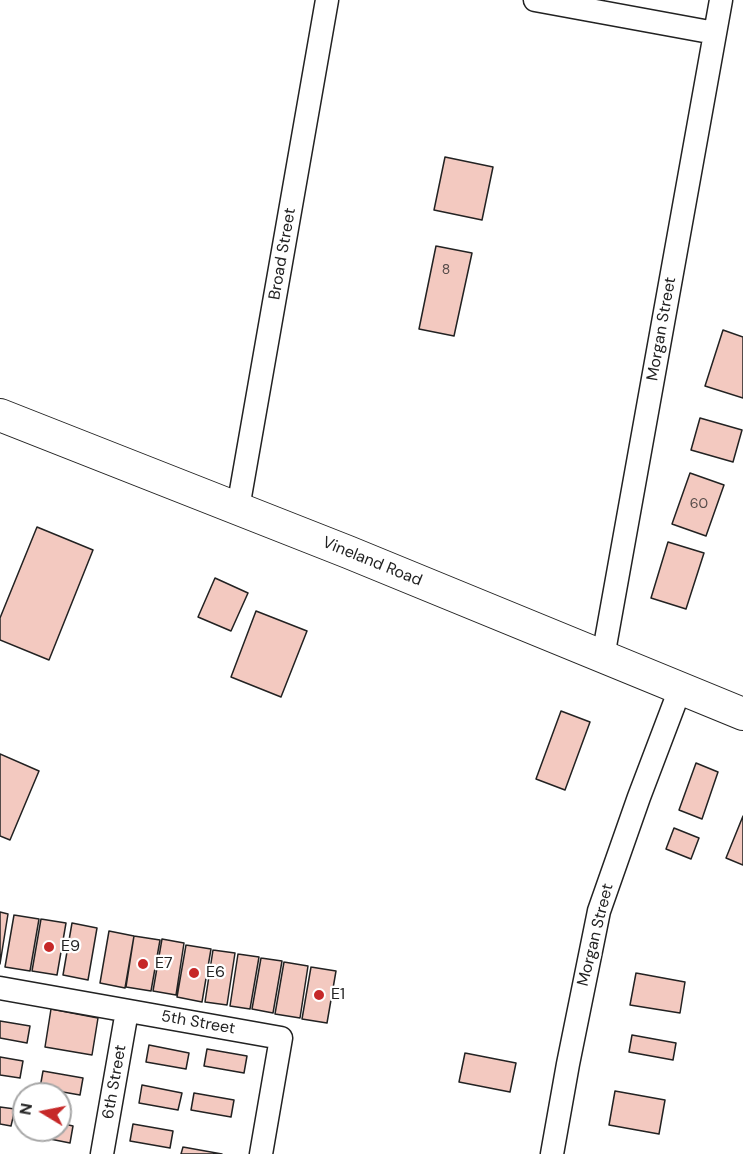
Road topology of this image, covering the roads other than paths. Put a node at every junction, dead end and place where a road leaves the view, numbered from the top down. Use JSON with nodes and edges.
{"nodes":[{"id":1,"x":327,"y":0,"type":"edge"},
{"id":2,"x":536,"y":0,"type":"edge"},
{"id":3,"x":721,"y":0,"type":"edge"},
{"id":4,"x":715,"y":33,"type":"junction"},
{"id":5,"x":0,"y":415,"type":"edge"},
{"id":6,"x":238,"y":508,"type":"junction"},
{"id":7,"x":603,"y":657,"type":"junction"},
{"id":8,"x":680,"y":689,"type":"junction"},
{"id":9,"x":743,"y":714,"type":"edge"},
{"id":10,"x":0,"y":988,"type":"edge"},
{"id":11,"x":127,"y":1011,"type":"junction"},
{"id":12,"x":102,"y":1154,"type":"edge"},
{"id":13,"x":261,"y":1154,"type":"edge"},
{"id":14,"x":552,"y":1154,"type":"edge"}],
"edges":[{"from":1,"to":6,"type":"street","name":"Broad Street"},
{"from":2,"to":4,"type":"street"},
{"from":3,"to":4,"type":"street","name":"Morgan Street"},
{"from":4,"to":7,"type":"street","name":"Morgan Street"},
{"from":5,"to":6,"type":"main road","name":"Vineland Road"},
{"from":6,"to":7,"type":"main road","name":"Vineland Road"},
{"from":7,"to":8,"type":"main road","name":"Vineland Road"},
{"from":8,"to":9,"type":"main road","name":"Vineland Road"},
{"from":8,"to":14,"type":"street","name":"Morgan Street"},
{"from":10,"to":11,"type":"street","name":"5th Street"},
{"from":11,"to":12,"type":"street","name":"6th Street"},
{"from":11,"to":13,"type":"street","name":"5th Street"}]}
